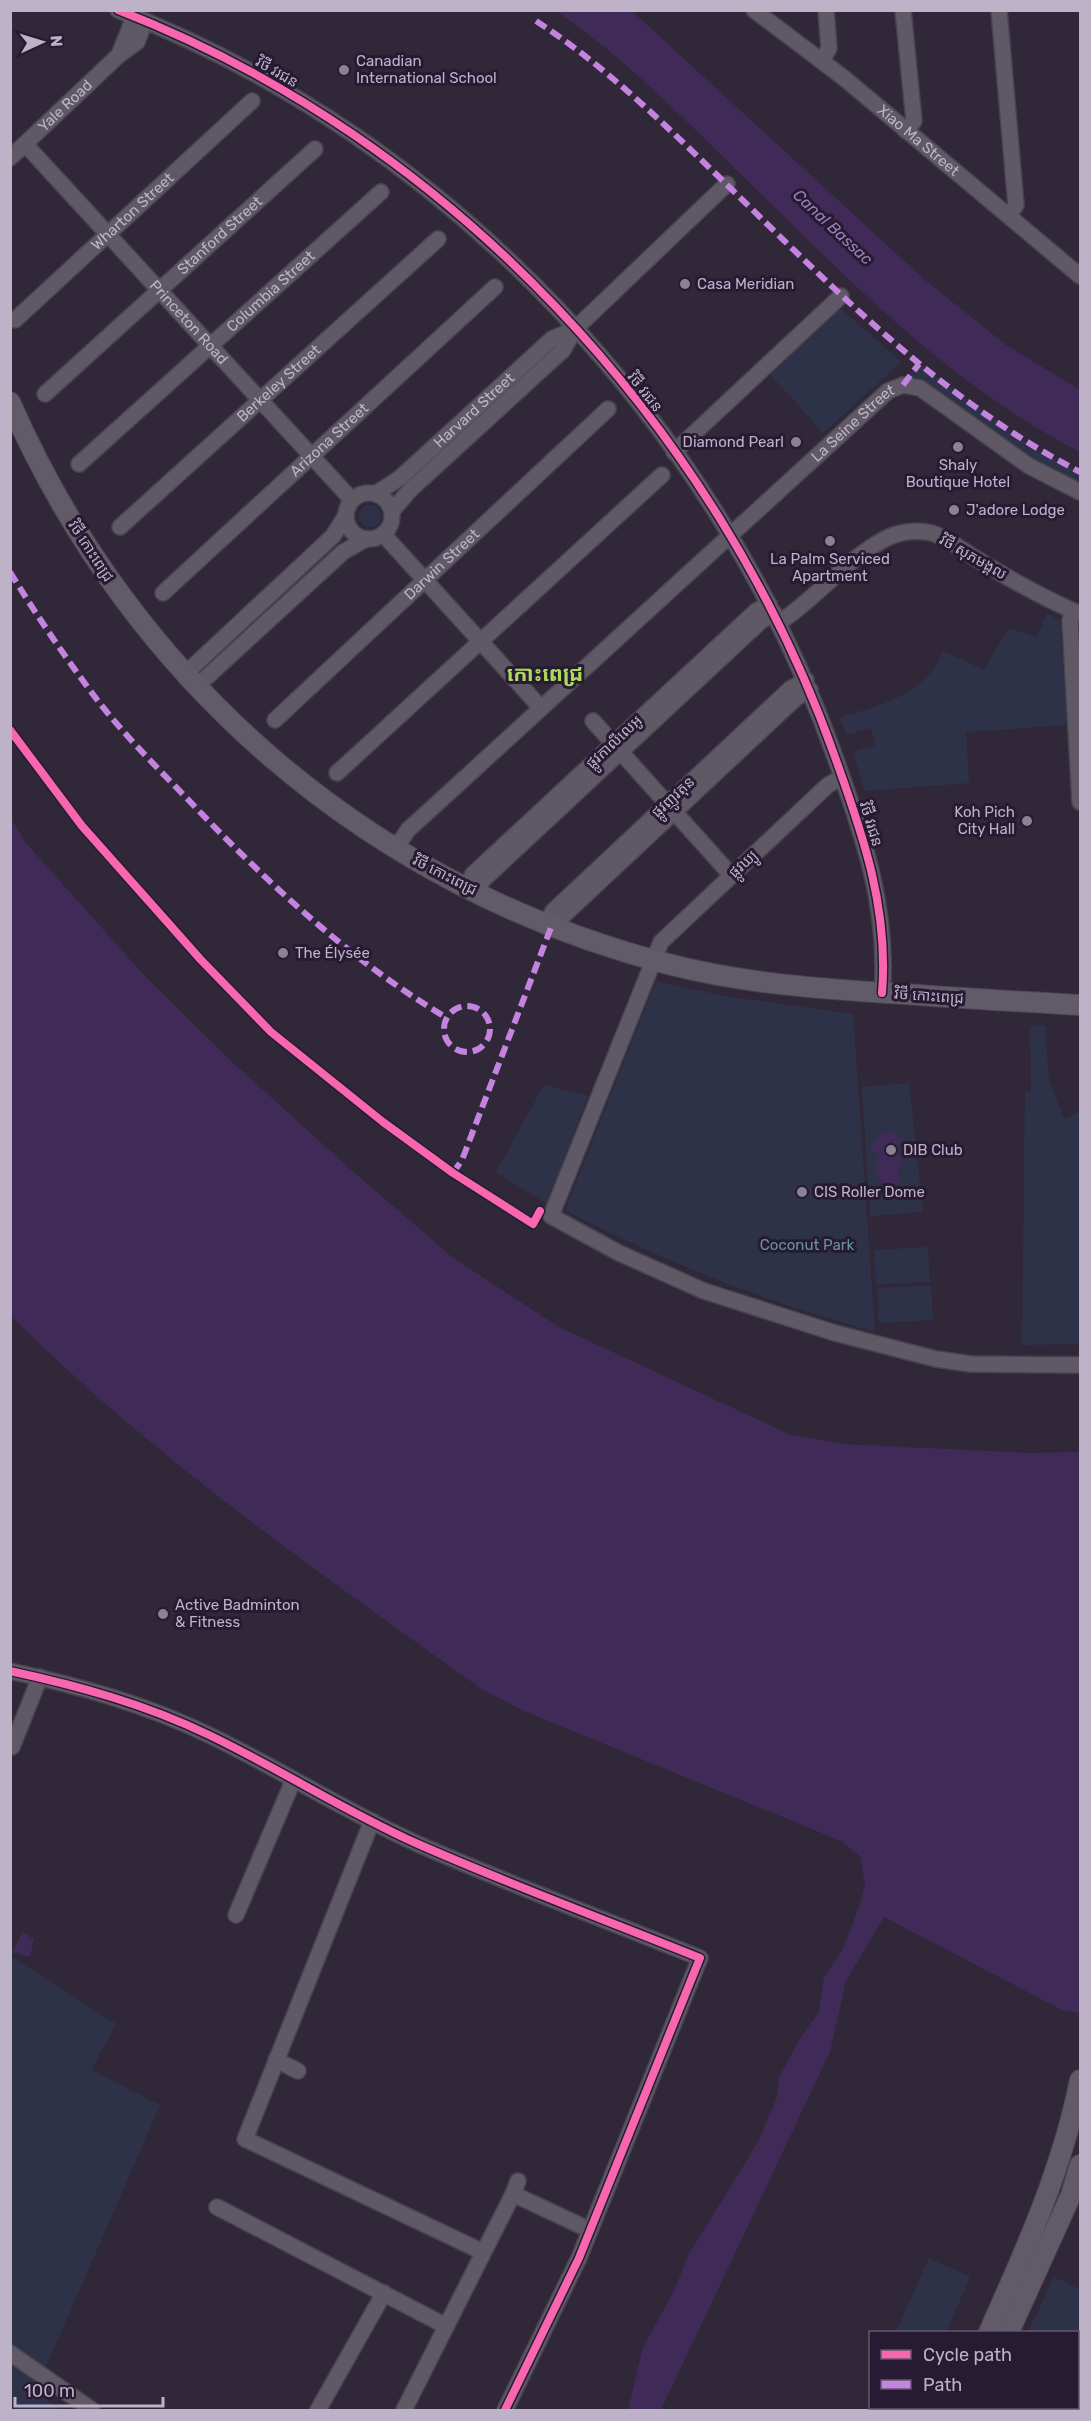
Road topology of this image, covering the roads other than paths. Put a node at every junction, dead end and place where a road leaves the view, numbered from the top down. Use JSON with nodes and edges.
{"nodes":[{"id":1,"x":118,"y":10,"type":"edge"},
{"id":2,"x":754,"y":10,"type":"edge"},
{"id":3,"x":826,"y":10,"type":"edge"},
{"id":4,"x":903,"y":10,"type":"edge"},
{"id":5,"x":999,"y":10,"type":"edge"},
{"id":6,"x":140,"y":19,"type":"junction"},
{"id":7,"x":822,"y":61,"type":"junction"},
{"id":8,"x":252,"y":101,"type":"dead end"},
{"id":9,"x":906,"y":132,"type":"junction"},
{"id":10,"x":25,"y":144,"type":"junction"},
{"id":11,"x":315,"y":149,"type":"dead end"},
{"id":12,"x":11,"y":157,"type":"edge"},
{"id":13,"x":727,"y":184,"type":"dead end"},
{"id":14,"x":381,"y":192,"type":"dead end"},
{"id":15,"x":1009,"y":215,"type":"junction"},
{"id":16,"x":108,"y":234,"type":"junction"},
{"id":17,"x":438,"y":239,"type":"dead end"},
{"id":18,"x":1080,"y":276,"type":"edge"},
{"id":19,"x":495,"y":287,"type":"dead end"},
{"id":20,"x":160,"y":290,"type":"junction"},
{"id":21,"x":841,"y":296,"type":"dead end"},
{"id":22,"x":15,"y":321,"type":"dead end"},
{"id":23,"x":575,"y":329,"type":"junction"},
{"id":24,"x":210,"y":345,"type":"junction"},
{"id":25,"x":45,"y":394,"type":"dead end"},
{"id":26,"x":261,"y":400,"type":"junction"},
{"id":27,"x":10,"y":402,"type":"edge"},
{"id":28,"x":608,"y":408,"type":"dead end"},
{"id":29,"x":477,"y":418,"type":"junction"},
{"id":30,"x":674,"y":452,"type":"junction"},
{"id":31,"x":312,"y":456,"type":"junction"},
{"id":32,"x":79,"y":464,"type":"dead end"},
{"id":33,"x":662,"y":475,"type":"dead end"},
{"id":34,"x":1080,"y":492,"type":"edge"},
{"id":35,"x":375,"y":494,"type":"junction"},
{"id":36,"x":352,"y":500,"type":"junction"},
{"id":37,"x":392,"y":511,"type":"junction"},
{"id":38,"x":346,"y":515,"type":"junction"},
{"id":39,"x":120,"y":527,"type":"dead end"},
{"id":40,"x":383,"y":534,"type":"junction"},
{"id":41,"x":729,"y":535,"type":"junction"},
{"id":42,"x":366,"y":539,"type":"junction"},
{"id":43,"x":425,"y":580,"type":"junction"},
{"id":44,"x":280,"y":585,"type":"junction"},
{"id":45,"x":163,"y":593,"type":"dead end"},
{"id":46,"x":292,"y":598,"type":"junction"},
{"id":47,"x":774,"y":613,"type":"junction"},
{"id":48,"x":1077,"y":613,"type":"edge"},
{"id":49,"x":481,"y":641,"type":"junction"},
{"id":50,"x":190,"y":680,"type":"junction"},
{"id":51,"x":808,"y":685,"type":"junction"},
{"id":52,"x":541,"y":708,"type":"junction"},
{"id":53,"x":275,"y":720,"type":"dead end"},
{"id":54,"x":593,"y":721,"type":"dead end"},
{"id":55,"x":617,"y":747,"type":"junction"},
{"id":56,"x":337,"y":773,"type":"dead end"},
{"id":57,"x":842,"y":777,"type":"junction"},
{"id":58,"x":1080,"y":801,"type":"edge"},
{"id":59,"x":670,"y":807,"type":"junction"},
{"id":60,"x":395,"y":849,"type":"junction"},
{"id":61,"x":731,"y":874,"type":"junction"},
{"id":62,"x":471,"y":890,"type":"junction"},
{"id":63,"x":553,"y":925,"type":"junction"},
{"id":64,"x":653,"y":960,"type":"junction"},
{"id":65,"x":882,"y":993,"type":"junction"},
{"id":66,"x":1080,"y":1005,"type":"edge"},
{"id":67,"x":1080,"y":1365,"type":"edge"},
{"id":68,"x":10,"y":1671,"type":"edge"},
{"id":69,"x":40,"y":1677,"type":"junction"},
{"id":70,"x":12,"y":1747,"type":"dead end"},
{"id":71,"x":293,"y":1781,"type":"junction"},
{"id":72,"x":372,"y":1821,"type":"junction"},
{"id":73,"x":236,"y":1915,"type":"dead end"},
{"id":74,"x":276,"y":2060,"type":"junction"},
{"id":75,"x":298,"y":2071,"type":"dead end"},
{"id":76,"x":1080,"y":2080,"type":"edge"},
{"id":77,"x":1080,"y":2165,"type":"edge"},
{"id":78,"x":217,"y":2207,"type":"dead end"},
{"id":79,"x":590,"y":2230,"type":"junction"},
{"id":80,"x":483,"y":2252,"type":"junction"},
{"id":81,"x":384,"y":2293,"type":"junction"},
{"id":82,"x":446,"y":2326,"type":"junction"},
{"id":83,"x":989,"y":2331,"type":"edge"},
{"id":84,"x":1009,"y":2331,"type":"edge"},
{"id":85,"x":10,"y":2353,"type":"edge"},
{"id":86,"x":92,"y":2410,"type":"edge"},
{"id":87,"x":318,"y":2410,"type":"edge"},
{"id":88,"x":404,"y":2410,"type":"edge"},
{"id":89,"x":505,"y":2410,"type":"edge"}],
"edges":[{"from":1,"to":6,"type":"street","name":"វិថី វរជន"},
{"from":2,"to":7,"type":"street","name":"Xiao Ma Street"},
{"from":3,"to":7,"type":"street"},
{"from":4,"to":9,"type":"street"},
{"from":5,"to":15,"type":"street"},
{"from":6,"to":10,"type":"street","name":"Yale Road"},
{"from":6,"to":23,"type":"street","name":"វិថី វរជន"},
{"from":7,"to":9,"type":"street","name":"Xiao Ma Street"},
{"from":8,"to":16,"type":"street","name":"Wharton Street"},
{"from":9,"to":15,"type":"street","name":"Xiao Ma Street"},
{"from":10,"to":12,"type":"street","name":"Yale Road"},
{"from":10,"to":16,"type":"street","name":"Princeton Road"},
{"from":11,"to":20,"type":"street","name":"Stanford Street"},
{"from":13,"to":23,"type":"street","name":"Harvard Street"},
{"from":14,"to":24,"type":"street","name":"Columbia Street"},
{"from":15,"to":18,"type":"street","name":"Xiao Ma Street"},
{"from":16,"to":20,"type":"street","name":"Princeton Road"},
{"from":16,"to":22,"type":"street","name":"Wharton Street"},
{"from":17,"to":26,"type":"street","name":"Berkeley Street"},
{"from":19,"to":31,"type":"street","name":"Arizona Street"},
{"from":20,"to":24,"type":"street","name":"Princeton Road"},
{"from":20,"to":25,"type":"street","name":"Stanford Street"},
{"from":21,"to":30,"type":"street"},
{"from":23,"to":29,"type":"street","name":"Harvard Street"},
{"from":23,"to":30,"type":"street","name":"វិថី វរជន"},
{"from":24,"to":26,"type":"street","name":"Princeton Road"},
{"from":24,"to":32,"type":"street","name":"Columbia Street"},
{"from":26,"to":31,"type":"street","name":"Princeton Road"},
{"from":26,"to":39,"type":"street","name":"Berkeley Street"},
{"from":27,"to":50,"type":"main road","name":"វិថី កោះពេជ្រ"},
{"from":28,"to":43,"type":"street","name":"Darwin Street"},
{"from":29,"to":35,"type":"street","name":"Harvard Street"},
{"from":29,"to":37,"type":"street","name":"Harvard Street"},
{"from":30,"to":41,"type":"street","name":"វិថី វរជន"},
{"from":31,"to":36,"type":"street","name":"Princeton Road"},
{"from":31,"to":45,"type":"street","name":"Arizona Street"},
{"from":33,"to":49,"type":"street"},
{"from":34,"to":41,"type":"street","name":"La Seine Street"},
{"from":35,"to":36,"type":"street"},
{"from":35,"to":37,"type":"street"},
{"from":36,"to":38,"type":"street"},
{"from":37,"to":40,"type":"street"},
{"from":38,"to":42,"type":"street"},
{"from":38,"to":44,"type":"street"},
{"from":40,"to":42,"type":"street"},
{"from":40,"to":43,"type":"street"},
{"from":41,"to":47,"type":"street","name":"វិថី វរជន"},
{"from":41,"to":52,"type":"street","name":"La Seine Street"},
{"from":42,"to":46,"type":"street"},
{"from":43,"to":49,"type":"street"},
{"from":43,"to":53,"type":"street","name":"Darwin Street"},
{"from":44,"to":46,"type":"street"},
{"from":44,"to":50,"type":"street"},
{"from":46,"to":50,"type":"street"},
{"from":47,"to":48,"type":"street","name":"វិថី សុភមង្គល"},
{"from":47,"to":51,"type":"street","name":"វិថី វរជន"},
{"from":47,"to":55,"type":"street","name":"ផ្លូវកាលីលេអូ"},
{"from":48,"to":58,"type":"street"},
{"from":49,"to":52,"type":"street"},
{"from":49,"to":56,"type":"street"},
{"from":50,"to":60,"type":"main road","name":"វិថី កោះពេជ្រ"},
{"from":51,"to":57,"type":"street","name":"វិថី វរជន"},
{"from":51,"to":59,"type":"street","name":"ផ្លូវញូវតុន"},
{"from":52,"to":60,"type":"street","name":"La Seine Street"},
{"from":54,"to":55,"type":"street"},
{"from":55,"to":59,"type":"street"},
{"from":55,"to":62,"type":"street","name":"ផ្លូវកាលីលេអូ"},
{"from":57,"to":61,"type":"street","name":"ផ្លូវឃ្យូ"},
{"from":57,"to":65,"type":"street","name":"វិថី វរជន"},
{"from":59,"to":61,"type":"street"},
{"from":59,"to":63,"type":"street","name":"ផ្លូវញូវតុន"},
{"from":60,"to":62,"type":"main road","name":"វិថី កោះពេជ្រ"},
{"from":61,"to":64,"type":"street","name":"ផ្លូវឃ្យូ"},
{"from":62,"to":63,"type":"main road","name":"វិថី កោះពេជ្រ"},
{"from":63,"to":64,"type":"main road","name":"វិថី កោះពេជ្រ"},
{"from":64,"to":65,"type":"main road","name":"វិថី កោះពេជ្រ"},
{"from":64,"to":67,"type":"street","name":"ផ្លូវឃ្យូ"},
{"from":65,"to":66,"type":"main road","name":"វិថី កោះពេជ្រ"},
{"from":68,"to":69,"type":"street"},
{"from":69,"to":70,"type":"street"},
{"from":69,"to":71,"type":"street"},
{"from":71,"to":72,"type":"street"},
{"from":71,"to":73,"type":"street"},
{"from":72,"to":74,"type":"street"},
{"from":72,"to":79,"type":"street"},
{"from":74,"to":75,"type":"street"},
{"from":74,"to":80,"type":"street"},
{"from":76,"to":83,"type":"main road"},
{"from":77,"to":84,"type":"main road"},
{"from":78,"to":81,"type":"street"},
{"from":79,"to":80,"type":"street"},
{"from":79,"to":89,"type":"street"},
{"from":80,"to":82,"type":"street"},
{"from":81,"to":82,"type":"street"},
{"from":81,"to":87,"type":"street"},
{"from":82,"to":88,"type":"street"},
{"from":85,"to":86,"type":"street"}]}
